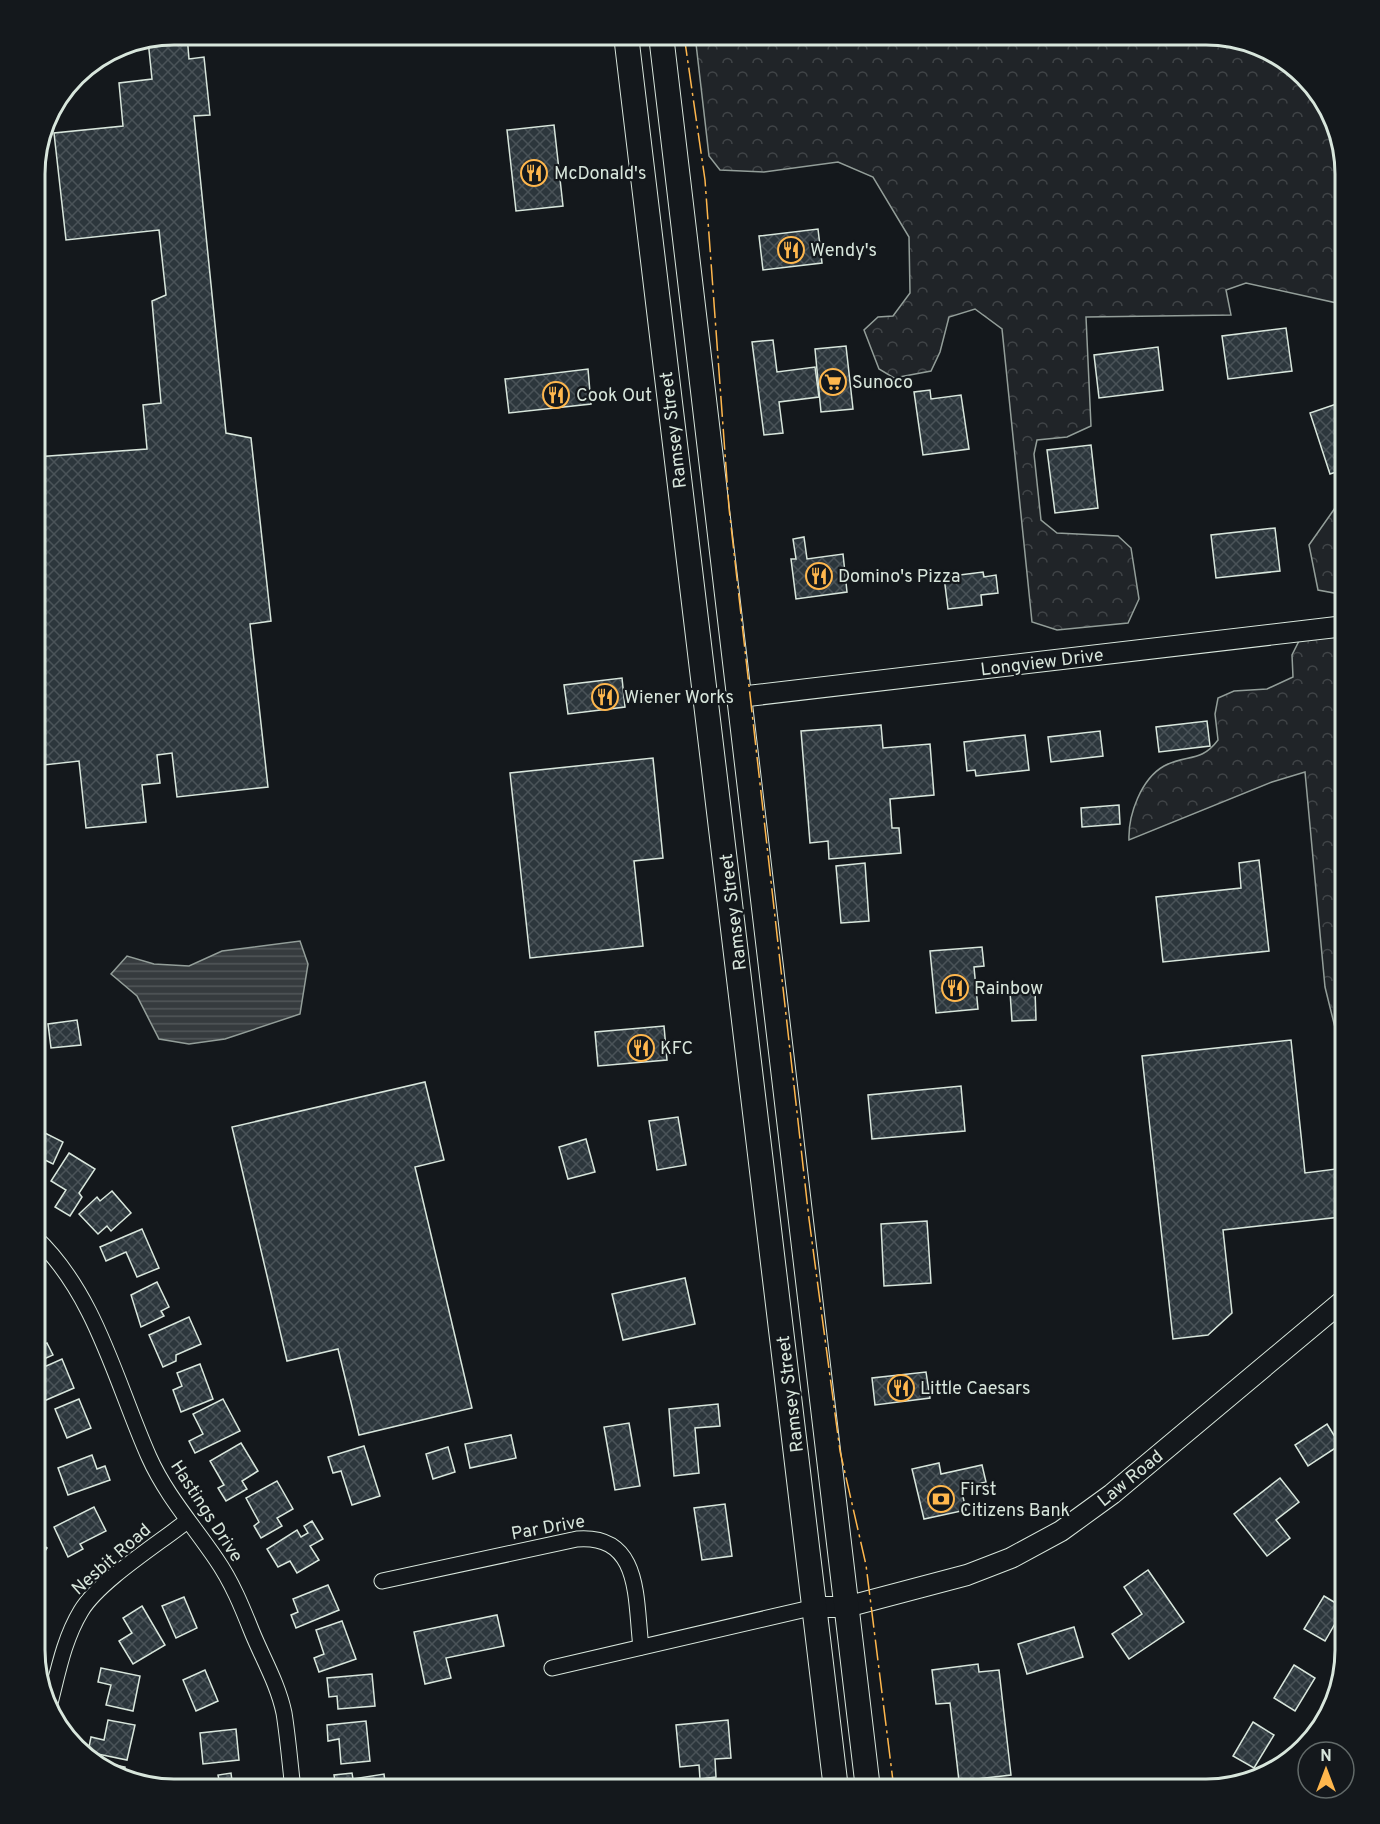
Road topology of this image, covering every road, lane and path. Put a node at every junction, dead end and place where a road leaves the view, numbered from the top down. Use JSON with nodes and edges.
{"nodes":[{"id":1,"x":627,"y":45,"type":"edge"},
{"id":2,"x":662,"y":45,"type":"edge"},
{"id":3,"x":653,"y":258,"type":"junction"},
{"id":4,"x":688,"y":266,"type":"junction"},
{"id":5,"x":656,"y":288,"type":"junction"},
{"id":6,"x":1335,"y":627,"type":"edge"},
{"id":7,"x":739,"y":697,"type":"junction"},
{"id":8,"x":45,"y":1246,"type":"edge"},
{"id":9,"x":1335,"y":1308,"type":"edge"},
{"id":10,"x":187,"y":1521,"type":"junction"},
{"id":11,"x":382,"y":1581,"type":"dead end"},
{"id":12,"x":815,"y":1607,"type":"junction"},
{"id":13,"x":846,"y":1607,"type":"junction"},
{"id":14,"x":641,"y":1647,"type":"junction"},
{"id":15,"x":552,"y":1668,"type":"dead end"},
{"id":16,"x":53,"y":1694,"type":"edge"},
{"id":17,"x":292,"y":1779,"type":"edge"},
{"id":18,"x":835,"y":1779,"type":"edge"},
{"id":19,"x":867,"y":1779,"type":"edge"}],
"edges":[{"from":1,"to":3,"type":"main road","name":"Ramsey Street"},
{"from":2,"to":4,"type":"main road","name":"Ramsey Street"},
{"from":3,"to":4,"type":"main road"},
{"from":3,"to":5,"type":"main road","name":"Ramsey Street"},
{"from":4,"to":5,"type":"main road"},
{"from":4,"to":7,"type":"main road","name":"Ramsey Street"},
{"from":5,"to":12,"type":"main road","name":"Ramsey Street"},
{"from":6,"to":7,"type":"street","name":"Longview Drive"},
{"from":7,"to":13,"type":"main road","name":"Ramsey Street"},
{"from":8,"to":10,"type":"street","name":"Hastings Drive"},
{"from":9,"to":13,"type":"street","name":"Law Road"},
{"from":10,"to":16,"type":"street","name":"Nesbit Road"},
{"from":10,"to":17,"type":"street","name":"Hastings Drive"},
{"from":11,"to":14,"type":"street","name":"Par Drive"},
{"from":12,"to":13,"type":"street","name":"Law Road"},
{"from":12,"to":14,"type":"street"},
{"from":12,"to":18,"type":"main road","name":"Ramsey Street"},
{"from":13,"to":19,"type":"main road","name":"Ramsey Street"},
{"from":14,"to":15,"type":"street"}]}
